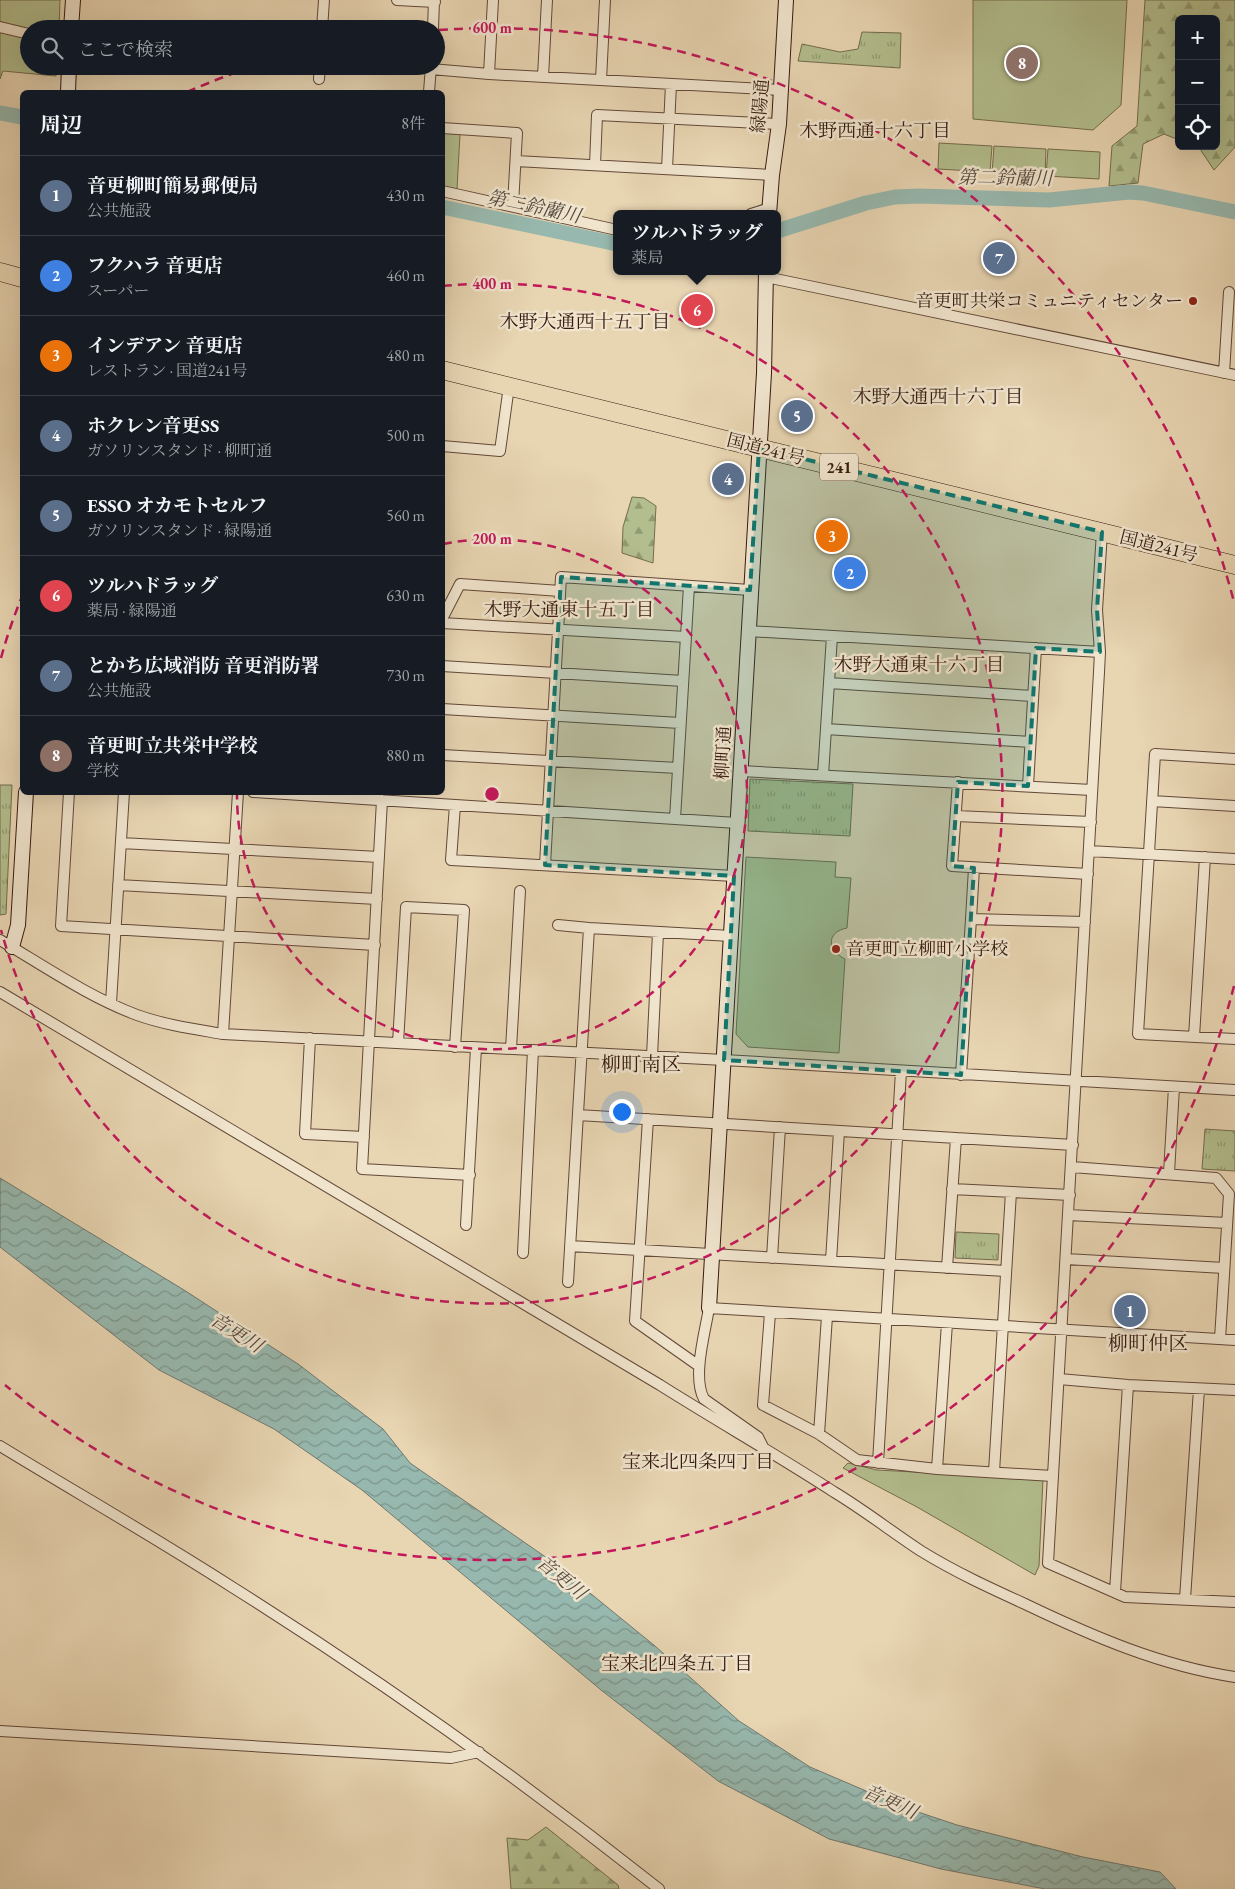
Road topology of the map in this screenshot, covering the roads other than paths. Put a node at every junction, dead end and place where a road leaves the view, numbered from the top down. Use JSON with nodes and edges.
{"nodes":[{"id":1,"x":73,"y":0,"type":"edge"},
{"id":2,"x":324,"y":0,"type":"edge"},
{"id":3,"x":397,"y":0,"type":"edge"},
{"id":4,"x":493,"y":0,"type":"edge"},
{"id":5,"x":547,"y":0,"type":"edge"},
{"id":6,"x":605,"y":0,"type":"edge"},
{"id":7,"x":786,"y":0,"type":"edge"},
{"id":8,"x":434,"y":1,"type":"edge"},
{"id":9,"x":72,"y":20,"type":"edge"},
{"id":10,"x":323,"y":20,"type":"edge"},
{"id":11,"x":433,"y":20,"type":"edge"},
{"id":12,"x":0,"y":27,"type":"edge"},
{"id":13,"x":20,"y":32,"type":"edge"},
{"id":14,"x":445,"y":69,"type":"edge"},
{"id":15,"x":489,"y":74,"type":"junction"},
{"id":16,"x":69,"y":75,"type":"edge"},
{"id":17,"x":319,"y":75,"type":"edge"},
{"id":18,"x":430,"y":75,"type":"edge"},
{"id":19,"x":543,"y":77,"type":"junction"},
{"id":20,"x":319,"y":79,"type":"dead end"},
{"id":21,"x":601,"y":80,"type":"junction"},
{"id":22,"x":671,"y":84,"type":"junction"},
{"id":23,"x":68,"y":90,"type":"edge"},
{"id":24,"x":429,"y":90,"type":"edge"},
{"id":25,"x":781,"y":90,"type":"junction"},
{"id":26,"x":669,"y":119,"type":"junction"},
{"id":27,"x":779,"y":124,"type":"junction"},
{"id":28,"x":445,"y":128,"type":"edge"},
{"id":29,"x":516,"y":162,"type":"junction"},
{"id":30,"x":595,"y":166,"type":"junction"},
{"id":31,"x":667,"y":169,"type":"junction"},
{"id":32,"x":772,"y":174,"type":"junction"},
{"id":33,"x":445,"y":192,"type":"edge"},
{"id":34,"x":513,"y":206,"type":"junction"},
{"id":35,"x":770,"y":210,"type":"edge"},
{"id":36,"x":613,"y":229,"type":"edge"},
{"id":37,"x":0,"y":272,"type":"edge"},
{"id":38,"x":766,"y":275,"type":"edge"},
{"id":39,"x":771,"y":275,"type":"edge"},
{"id":40,"x":20,"y":277,"type":"edge"},
{"id":41,"x":1229,"y":292,"type":"dead end"},
{"id":42,"x":445,"y":371,"type":"edge"},
{"id":43,"x":1224,"y":373,"type":"junction"},
{"id":44,"x":1235,"y":376,"type":"edge"},
{"id":45,"x":509,"y":386,"type":"junction"},
{"id":46,"x":445,"y":446,"type":"edge"},
{"id":47,"x":759,"y":448,"type":"junction"},
{"id":48,"x":1102,"y":532,"type":"junction"},
{"id":49,"x":1235,"y":565,"type":"edge"},
{"id":50,"x":689,"y":586,"type":"junction"},
{"id":51,"x":750,"y":590,"type":"junction"},
{"id":52,"x":560,"y":591,"type":"junction"},
{"id":53,"x":445,"y":613,"type":"edge"},
{"id":54,"x":445,"y":624,"type":"edge"},
{"id":55,"x":558,"y":630,"type":"junction"},
{"id":56,"x":748,"y":631,"type":"junction"},
{"id":57,"x":832,"y":636,"type":"junction"},
{"id":58,"x":686,"y":637,"type":"junction"},
{"id":59,"x":1036,"y":648,"type":"junction"},
{"id":60,"x":1100,"y":652,"type":"junction"},
{"id":61,"x":445,"y":666,"type":"edge"},
{"id":62,"x":556,"y":673,"type":"junction"},
{"id":63,"x":683,"y":681,"type":"junction"},
{"id":64,"x":829,"y":683,"type":"junction"},
{"id":65,"x":1033,"y":696,"type":"junction"},
{"id":66,"x":445,"y":709,"type":"edge"},
{"id":67,"x":553,"y":716,"type":"junction"},
{"id":68,"x":680,"y":724,"type":"junction"},
{"id":69,"x":826,"y":729,"type":"junction"},
{"id":70,"x":1030,"y":742,"type":"junction"},
{"id":71,"x":445,"y":755,"type":"edge"},
{"id":72,"x":1235,"y":759,"type":"edge"},
{"id":73,"x":551,"y":761,"type":"junction"},
{"id":74,"x":678,"y":768,"type":"junction"},
{"id":75,"x":741,"y":771,"type":"junction"},
{"id":76,"x":823,"y":775,"type":"junction"},
{"id":77,"x":958,"y":782,"type":"junction"},
{"id":78,"x":1028,"y":786,"type":"junction"},
{"id":79,"x":1092,"y":790,"type":"junction"},
{"id":80,"x":26,"y":795,"type":"edge"},
{"id":81,"x":69,"y":795,"type":"edge"},
{"id":82,"x":124,"y":795,"type":"edge"},
{"id":83,"x":238,"y":795,"type":"edge"},
{"id":84,"x":350,"y":795,"type":"edge"},
{"id":85,"x":395,"y":797,"type":"edge"},
{"id":86,"x":382,"y":800,"type":"junction"},
{"id":87,"x":1152,"y":801,"type":"junction"},
{"id":88,"x":455,"y":805,"type":"junction"},
{"id":89,"x":1235,"y":806,"type":"edge"},
{"id":90,"x":548,"y":811,"type":"junction"},
{"id":91,"x":956,"y":816,"type":"junction"},
{"id":92,"x":675,"y":819,"type":"junction"},
{"id":93,"x":737,"y":822,"type":"junction"},
{"id":94,"x":1091,"y":822,"type":"junction"},
{"id":95,"x":121,"y":843,"type":"junction"},
{"id":96,"x":235,"y":849,"type":"junction"},
{"id":97,"x":1089,"y":852,"type":"junction"},
{"id":98,"x":1149,"y":854,"type":"junction"},
{"id":99,"x":379,"y":857,"type":"junction"},
{"id":100,"x":1205,"y":857,"type":"junction"},
{"id":101,"x":1235,"y":859,"type":"edge"},
{"id":102,"x":545,"y":865,"type":"junction"},
{"id":103,"x":974,"y":868,"type":"junction"},
{"id":104,"x":1088,"y":874,"type":"junction"},
{"id":105,"x":734,"y":876,"type":"junction"},
{"id":106,"x":118,"y":885,"type":"junction"},
{"id":107,"x":232,"y":891,"type":"junction"},
{"id":108,"x":520,"y":891,"type":"dead end"},
{"id":109,"x":377,"y":899,"type":"junction"},
{"id":110,"x":971,"y":918,"type":"junction"},
{"id":111,"x":1085,"y":922,"type":"junction"},
{"id":112,"x":558,"y":924,"type":"dead end"},
{"id":113,"x":589,"y":928,"type":"junction"},
{"id":114,"x":116,"y":929,"type":"junction"},
{"id":115,"x":658,"y":933,"type":"junction"},
{"id":116,"x":229,"y":936,"type":"junction"},
{"id":117,"x":730,"y":936,"type":"junction"},
{"id":118,"x":6,"y":944,"type":"edge"},
{"id":119,"x":375,"y":945,"type":"junction"},
{"id":120,"x":0,"y":992,"type":"edge"},
{"id":121,"x":111,"y":1003,"type":"junction"},
{"id":122,"x":223,"y":1034,"type":"junction"},
{"id":123,"x":1194,"y":1037,"type":"junction"},
{"id":124,"x":310,"y":1038,"type":"junction"},
{"id":125,"x":1235,"y":1039,"type":"edge"},
{"id":126,"x":370,"y":1042,"type":"junction"},
{"id":127,"x":398,"y":1043,"type":"junction"},
{"id":128,"x":456,"y":1046,"type":"junction"},
{"id":129,"x":476,"y":1048,"type":"junction"},
{"id":130,"x":512,"y":1049,"type":"junction"},
{"id":131,"x":533,"y":1050,"type":"junction"},
{"id":132,"x":581,"y":1053,"type":"junction"},
{"id":133,"x":652,"y":1056,"type":"junction"},
{"id":134,"x":724,"y":1060,"type":"junction"},
{"id":135,"x":901,"y":1071,"type":"junction"},
{"id":136,"x":960,"y":1075,"type":"junction"},
{"id":137,"x":1076,"y":1081,"type":"junction"},
{"id":138,"x":1174,"y":1087,"type":"junction"},
{"id":139,"x":1235,"y":1090,"type":"edge"},
{"id":140,"x":578,"y":1115,"type":"junction"},
{"id":141,"x":648,"y":1119,"type":"junction"},
{"id":142,"x":720,"y":1124,"type":"junction"},
{"id":143,"x":780,"y":1127,"type":"junction"},
{"id":144,"x":839,"y":1131,"type":"junction"},
{"id":145,"x":898,"y":1135,"type":"junction"},
{"id":146,"x":364,"y":1137,"type":"junction"},
{"id":147,"x":956,"y":1138,"type":"junction"},
{"id":148,"x":1073,"y":1146,"type":"junction"},
{"id":149,"x":1072,"y":1167,"type":"junction"},
{"id":150,"x":1169,"y":1173,"type":"junction"},
{"id":151,"x":470,"y":1175,"type":"junction"},
{"id":152,"x":952,"y":1189,"type":"junction"},
{"id":153,"x":1011,"y":1192,"type":"junction"},
{"id":154,"x":1070,"y":1195,"type":"junction"},
{"id":155,"x":1068,"y":1215,"type":"junction"},
{"id":156,"x":1227,"y":1223,"type":"junction"},
{"id":157,"x":466,"y":1225,"type":"dead end"},
{"id":158,"x":570,"y":1246,"type":"junction"},
{"id":159,"x":640,"y":1250,"type":"junction"},
{"id":160,"x":523,"y":1252,"type":"dead end"},
{"id":161,"x":712,"y":1254,"type":"junction"},
{"id":162,"x":772,"y":1258,"type":"junction"},
{"id":163,"x":1066,"y":1259,"type":"junction"},
{"id":164,"x":830,"y":1261,"type":"junction"},
{"id":165,"x":890,"y":1264,"type":"junction"},
{"id":166,"x":947,"y":1268,"type":"junction"},
{"id":167,"x":1224,"y":1268,"type":"junction"},
{"id":168,"x":1006,"y":1271,"type":"junction"},
{"id":169,"x":568,"y":1282,"type":"dead end"},
{"id":170,"x":709,"y":1308,"type":"junction"},
{"id":171,"x":770,"y":1313,"type":"junction"},
{"id":172,"x":827,"y":1316,"type":"junction"},
{"id":173,"x":887,"y":1318,"type":"junction"},
{"id":174,"x":946,"y":1323,"type":"junction"},
{"id":175,"x":1003,"y":1326,"type":"junction"},
{"id":176,"x":1062,"y":1330,"type":"junction"},
{"id":177,"x":1220,"y":1339,"type":"junction"},
{"id":178,"x":1235,"y":1340,"type":"edge"},
{"id":179,"x":699,"y":1366,"type":"junction"},
{"id":180,"x":1059,"y":1379,"type":"junction"},
{"id":181,"x":1128,"y":1386,"type":"junction"},
{"id":182,"x":1199,"y":1389,"type":"junction"},
{"id":183,"x":1235,"y":1390,"type":"edge"},
{"id":184,"x":819,"y":1434,"type":"junction"},
{"id":185,"x":0,"y":1446,"type":"edge"},
{"id":186,"x":764,"y":1448,"type":"junction"},
{"id":187,"x":878,"y":1463,"type":"junction"},
{"id":188,"x":937,"y":1469,"type":"junction"},
{"id":189,"x":994,"y":1472,"type":"junction"},
{"id":190,"x":1053,"y":1476,"type":"junction"},
{"id":191,"x":1115,"y":1592,"type":"junction"},
{"id":192,"x":1185,"y":1599,"type":"junction"},
{"id":193,"x":1235,"y":1602,"type":"edge"},
{"id":194,"x":1235,"y":1677,"type":"edge"},
{"id":195,"x":0,"y":1731,"type":"edge"},
{"id":196,"x":478,"y":1752,"type":"junction"},
{"id":197,"x":659,"y":1889,"type":"edge"}],
"edges":[{"from":1,"to":9,"type":"street"},
{"from":2,"to":10,"type":"street"},
{"from":3,"to":8,"type":"street"},
{"from":4,"to":15,"type":"street"},
{"from":5,"to":19,"type":"street"},
{"from":6,"to":21,"type":"street"},
{"from":7,"to":25,"type":"street","name":"緑陽通"},
{"from":8,"to":11,"type":"street"},
{"from":12,"to":13,"type":"street"},
{"from":14,"to":15,"type":"street"},
{"from":15,"to":19,"type":"street"},
{"from":16,"to":23,"type":"street"},
{"from":17,"to":20,"type":"street"},
{"from":18,"to":24,"type":"street"},
{"from":19,"to":21,"type":"street"},
{"from":21,"to":22,"type":"street"},
{"from":22,"to":25,"type":"street"},
{"from":22,"to":26,"type":"street"},
{"from":25,"to":27,"type":"street","name":"緑陽通"},
{"from":26,"to":27,"type":"street"},
{"from":26,"to":30,"type":"street"},
{"from":26,"to":31,"type":"street"},
{"from":27,"to":32,"type":"street","name":"緑陽通"},
{"from":28,"to":29,"type":"street"},
{"from":29,"to":30,"type":"street"},
{"from":29,"to":34,"type":"street"},
{"from":30,"to":31,"type":"street"},
{"from":31,"to":32,"type":"street"},
{"from":32,"to":35,"type":"street","name":"緑陽通"},
{"from":33,"to":34,"type":"street"},
{"from":34,"to":36,"type":"street"},
{"from":37,"to":40,"type":"highway"},
{"from":38,"to":47,"type":"street"},
{"from":39,"to":43,"type":"street"},
{"from":41,"to":43,"type":"street"},
{"from":42,"to":45,"type":"highway","name":"国道241号","number":"241"},
{"from":43,"to":44,"type":"street"},
{"from":45,"to":46,"type":"street"},
{"from":45,"to":47,"type":"highway","name":"国道241号","number":"241"},
{"from":47,"to":48,"type":"highway","name":"国道241号","number":"241"},
{"from":47,"to":51,"type":"street","name":"柳町通"},
{"from":48,"to":49,"type":"highway","name":"国道241号","number":"241"},
{"from":48,"to":60,"type":"street"},
{"from":50,"to":51,"type":"street"},
{"from":50,"to":52,"type":"street"},
{"from":50,"to":58,"type":"street"},
{"from":51,"to":56,"type":"street","name":"柳町通"},
{"from":52,"to":53,"type":"street"},
{"from":52,"to":55,"type":"street"},
{"from":54,"to":55,"type":"street"},
{"from":55,"to":58,"type":"street"},
{"from":55,"to":62,"type":"street"},
{"from":56,"to":57,"type":"street"},
{"from":56,"to":75,"type":"street","name":"柳町通"},
{"from":57,"to":59,"type":"street"},
{"from":57,"to":64,"type":"street"},
{"from":58,"to":63,"type":"street"},
{"from":59,"to":60,"type":"street"},
{"from":59,"to":65,"type":"street"},
{"from":60,"to":79,"type":"street"},
{"from":61,"to":62,"type":"street"},
{"from":62,"to":63,"type":"street"},
{"from":62,"to":67,"type":"street"},
{"from":63,"to":68,"type":"street"},
{"from":64,"to":65,"type":"street"},
{"from":64,"to":69,"type":"street"},
{"from":65,"to":70,"type":"street"},
{"from":66,"to":67,"type":"street"},
{"from":67,"to":68,"type":"street"},
{"from":67,"to":73,"type":"street"},
{"from":68,"to":74,"type":"street"},
{"from":69,"to":70,"type":"street"},
{"from":69,"to":76,"type":"street"},
{"from":70,"to":78,"type":"street"},
{"from":71,"to":73,"type":"street"},
{"from":72,"to":87,"type":"street"},
{"from":73,"to":74,"type":"street"},
{"from":73,"to":90,"type":"street"},
{"from":74,"to":92,"type":"street"},
{"from":75,"to":76,"type":"street"},
{"from":75,"to":93,"type":"street","name":"柳町通"},
{"from":76,"to":77,"type":"street"},
{"from":77,"to":78,"type":"street"},
{"from":77,"to":91,"type":"street"},
{"from":78,"to":79,"type":"street"},
{"from":79,"to":94,"type":"street"},
{"from":80,"to":118,"type":"street"},
{"from":81,"to":114,"type":"street"},
{"from":82,"to":95,"type":"street"},
{"from":83,"to":96,"type":"street"},
{"from":84,"to":86,"type":"street"},
{"from":85,"to":86,"type":"street"},
{"from":85,"to":88,"type":"street"},
{"from":86,"to":99,"type":"street"},
{"from":87,"to":89,"type":"street"},
{"from":87,"to":98,"type":"street"},
{"from":88,"to":90,"type":"street"},
{"from":88,"to":102,"type":"street"},
{"from":90,"to":92,"type":"street"},
{"from":90,"to":102,"type":"street"},
{"from":91,"to":94,"type":"street"},
{"from":91,"to":103,"type":"street"},
{"from":92,"to":93,"type":"street"},
{"from":93,"to":105,"type":"street","name":"柳町通"},
{"from":94,"to":97,"type":"street"},
{"from":95,"to":96,"type":"street"},
{"from":95,"to":106,"type":"street"},
{"from":96,"to":99,"type":"street"},
{"from":96,"to":107,"type":"street"},
{"from":97,"to":98,"type":"street"},
{"from":97,"to":104,"type":"street"},
{"from":98,"to":100,"type":"street"},
{"from":98,"to":123,"type":"street"},
{"from":99,"to":109,"type":"street"},
{"from":100,"to":101,"type":"street"},
{"from":100,"to":123,"type":"street"},
{"from":102,"to":105,"type":"street"},
{"from":103,"to":104,"type":"street"},
{"from":103,"to":110,"type":"street"},
{"from":104,"to":111,"type":"street"},
{"from":105,"to":117,"type":"street","name":"柳町通"},
{"from":106,"to":107,"type":"street"},
{"from":106,"to":114,"type":"street"},
{"from":107,"to":109,"type":"street"},
{"from":107,"to":116,"type":"street"},
{"from":108,"to":130,"type":"street"},
{"from":109,"to":119,"type":"street"},
{"from":110,"to":111,"type":"street"},
{"from":110,"to":136,"type":"street"},
{"from":111,"to":137,"type":"street"},
{"from":112,"to":113,"type":"street"},
{"from":113,"to":115,"type":"street"},
{"from":113,"to":132,"type":"street"},
{"from":114,"to":116,"type":"street"},
{"from":114,"to":121,"type":"street"},
{"from":115,"to":117,"type":"street"},
{"from":115,"to":133,"type":"street"},
{"from":116,"to":119,"type":"street"},
{"from":116,"to":122,"type":"street"},
{"from":117,"to":134,"type":"street","name":"柳町通"},
{"from":118,"to":121,"type":"street"},
{"from":119,"to":126,"type":"street"},
{"from":120,"to":186,"type":"street"},
{"from":121,"to":122,"type":"street"},
{"from":122,"to":124,"type":"street"},
{"from":123,"to":125,"type":"street"},
{"from":124,"to":126,"type":"street"},
{"from":124,"to":146,"type":"street"},
{"from":126,"to":127,"type":"street"},
{"from":126,"to":146,"type":"street"},
{"from":127,"to":128,"type":"street"},
{"from":127,"to":128,"type":"street"},
{"from":128,"to":129,"type":"street"},
{"from":129,"to":130,"type":"street"},
{"from":129,"to":151,"type":"street"},
{"from":130,"to":131,"type":"street"},
{"from":131,"to":132,"type":"street"},
{"from":131,"to":160,"type":"street"},
{"from":132,"to":133,"type":"street"},
{"from":132,"to":140,"type":"street"},
{"from":133,"to":134,"type":"street"},
{"from":134,"to":135,"type":"street"},
{"from":134,"to":142,"type":"street","name":"柳町通"},
{"from":135,"to":136,"type":"street"},
{"from":135,"to":145,"type":"street"},
{"from":136,"to":137,"type":"street"},
{"from":137,"to":138,"type":"street"},
{"from":137,"to":148,"type":"street"},
{"from":138,"to":139,"type":"street"},
{"from":138,"to":150,"type":"street"},
{"from":140,"to":141,"type":"street"},
{"from":140,"to":158,"type":"street"},
{"from":141,"to":142,"type":"street"},
{"from":141,"to":159,"type":"street"},
{"from":142,"to":143,"type":"street"},
{"from":142,"to":161,"type":"street","name":"柳町通"},
{"from":143,"to":144,"type":"street"},
{"from":143,"to":162,"type":"street"},
{"from":144,"to":145,"type":"street"},
{"from":144,"to":164,"type":"street"},
{"from":145,"to":147,"type":"street"},
{"from":145,"to":165,"type":"street"},
{"from":146,"to":151,"type":"street"},
{"from":147,"to":148,"type":"street"},
{"from":147,"to":152,"type":"street"},
{"from":148,"to":149,"type":"street"},
{"from":149,"to":150,"type":"street"},
{"from":149,"to":154,"type":"street"},
{"from":150,"to":156,"type":"street"},
{"from":151,"to":157,"type":"street"},
{"from":152,"to":153,"type":"street"},
{"from":152,"to":166,"type":"street"},
{"from":153,"to":154,"type":"street"},
{"from":153,"to":168,"type":"street"},
{"from":154,"to":155,"type":"street"},
{"from":155,"to":156,"type":"street"},
{"from":155,"to":163,"type":"street"},
{"from":156,"to":167,"type":"street"},
{"from":158,"to":159,"type":"street"},
{"from":158,"to":169,"type":"street"},
{"from":159,"to":161,"type":"street"},
{"from":159,"to":179,"type":"street"},
{"from":161,"to":162,"type":"street"},
{"from":161,"to":170,"type":"street","name":"柳町通"},
{"from":162,"to":164,"type":"street"},
{"from":163,"to":167,"type":"street"},
{"from":163,"to":176,"type":"street"},
{"from":164,"to":165,"type":"street"},
{"from":165,"to":166,"type":"street"},
{"from":165,"to":173,"type":"street"},
{"from":166,"to":168,"type":"street"},
{"from":167,"to":177,"type":"street"},
{"from":168,"to":175,"type":"street"},
{"from":170,"to":171,"type":"street"},
{"from":170,"to":179,"type":"street"},
{"from":171,"to":172,"type":"street"},
{"from":171,"to":184,"type":"street"},
{"from":172,"to":173,"type":"street"},
{"from":172,"to":184,"type":"street"},
{"from":173,"to":174,"type":"street"},
{"from":173,"to":187,"type":"street"},
{"from":174,"to":175,"type":"street"},
{"from":174,"to":188,"type":"street"},
{"from":175,"to":176,"type":"street"},
{"from":175,"to":189,"type":"street"},
{"from":176,"to":177,"type":"street"},
{"from":176,"to":180,"type":"street"},
{"from":177,"to":178,"type":"street"},
{"from":179,"to":186,"type":"street"},
{"from":180,"to":181,"type":"street"},
{"from":180,"to":190,"type":"street"},
{"from":181,"to":182,"type":"street"},
{"from":181,"to":191,"type":"street"},
{"from":182,"to":183,"type":"street"},
{"from":182,"to":192,"type":"street"},
{"from":184,"to":187,"type":"street"},
{"from":185,"to":196,"type":"street"},
{"from":186,"to":194,"type":"street"},
{"from":187,"to":188,"type":"street"},
{"from":188,"to":189,"type":"street"},
{"from":189,"to":190,"type":"street"},
{"from":190,"to":191,"type":"street"},
{"from":191,"to":192,"type":"street"},
{"from":192,"to":193,"type":"street"},
{"from":195,"to":196,"type":"street"},
{"from":196,"to":197,"type":"street"}]}
